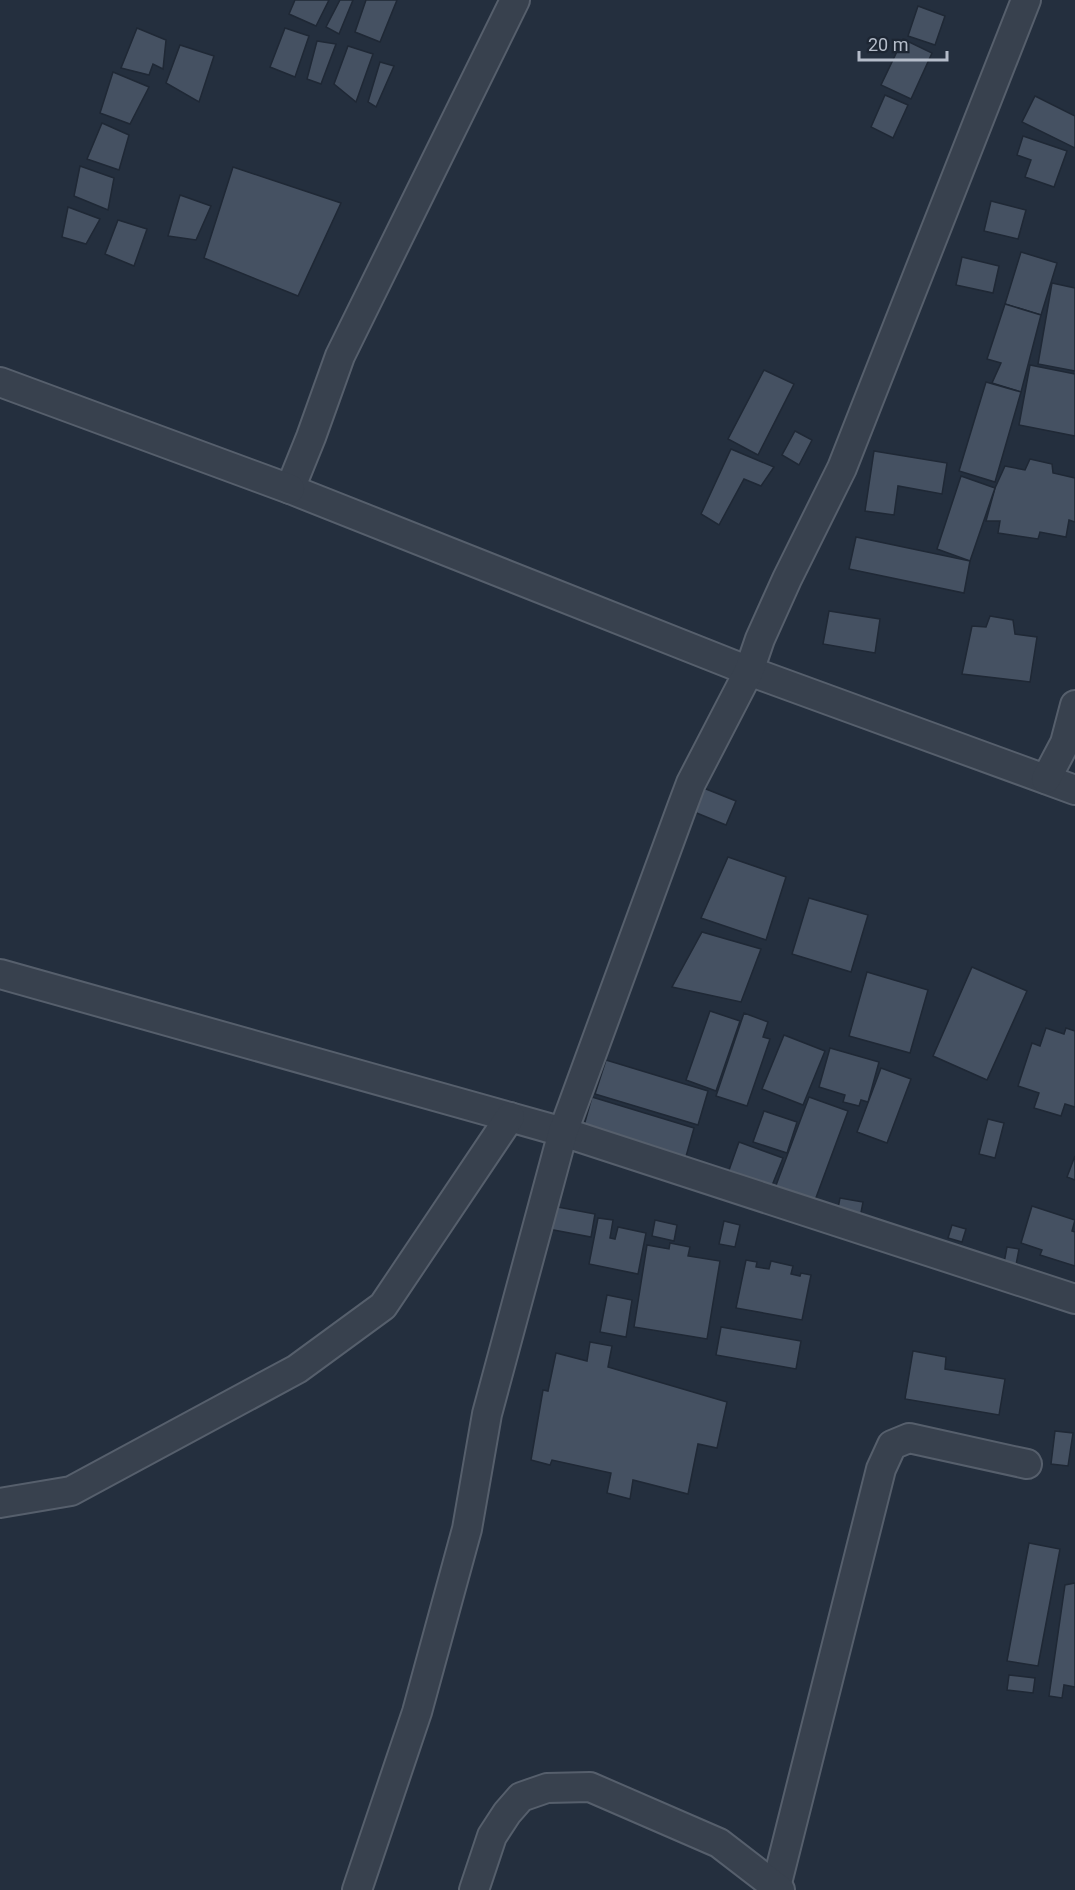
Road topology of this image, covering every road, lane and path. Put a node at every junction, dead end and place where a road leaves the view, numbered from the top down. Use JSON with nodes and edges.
{"nodes":[{"id":1,"x":515,"y":0,"type":"edge"},
{"id":2,"x":1026,"y":0,"type":"edge"},
{"id":3,"x":0,"y":382,"type":"edge"},
{"id":4,"x":290,"y":489,"type":"junction"},
{"id":5,"x":749,"y":671,"type":"junction"},
{"id":6,"x":1075,"y":705,"type":"edge"},
{"id":7,"x":1046,"y":779,"type":"junction"},
{"id":8,"x":1075,"y":790,"type":"edge"},
{"id":9,"x":2,"y":979,"type":"edge"},
{"id":10,"x":510,"y":1117,"type":"junction"},
{"id":11,"x":564,"y":1131,"type":"junction"},
{"id":12,"x":1075,"y":1299,"type":"edge"},
{"id":13,"x":1027,"y":1464,"type":"dead end"},
{"id":14,"x":0,"y":1503,"type":"edge"},
{"id":15,"x":778,"y":1888,"type":"edge"},
{"id":16,"x":357,"y":1890,"type":"edge"},
{"id":17,"x":474,"y":1890,"type":"edge"}],
"edges":[{"from":1,"to":4,"type":"street"},
{"from":2,"to":5,"type":"street"},
{"from":3,"to":4,"type":"street"},
{"from":4,"to":5,"type":"street"},
{"from":5,"to":7,"type":"street"},
{"from":5,"to":11,"type":"street"},
{"from":6,"to":7,"type":"street"},
{"from":7,"to":8,"type":"street"},
{"from":9,"to":10,"type":"street"},
{"from":10,"to":11,"type":"street"},
{"from":10,"to":14,"type":"street"},
{"from":11,"to":12,"type":"street"},
{"from":11,"to":16,"type":"street"},
{"from":13,"to":15,"type":"street"},
{"from":15,"to":17,"type":"street"}]}
